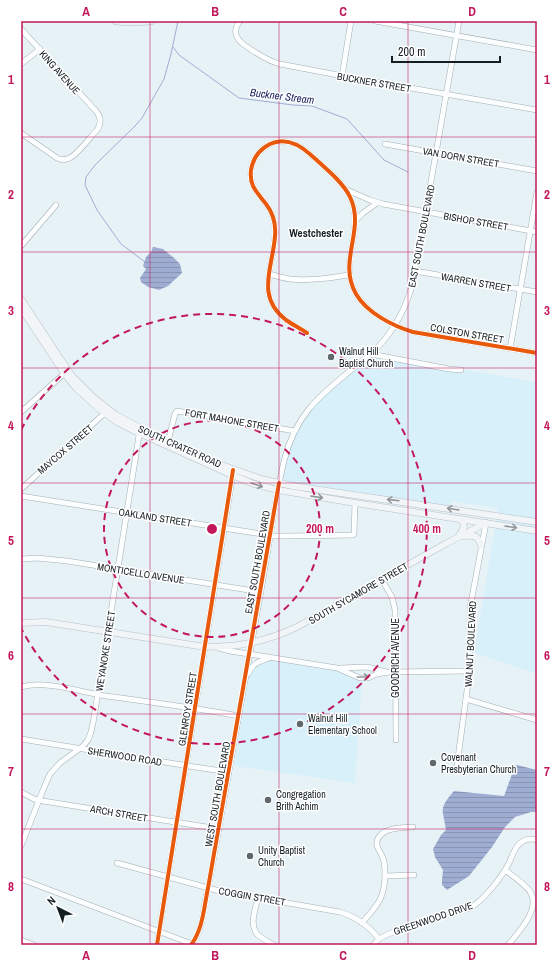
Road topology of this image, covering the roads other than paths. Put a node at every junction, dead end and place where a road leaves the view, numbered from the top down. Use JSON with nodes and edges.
{"nodes":[{"id":1,"x":116,"y":21,"type":"edge"},
{"id":2,"x":151,"y":21,"type":"edge"},
{"id":3,"x":240,"y":21,"type":"edge"},
{"id":4,"x":351,"y":21,"type":"edge"},
{"id":5,"x":375,"y":21,"type":"edge"},
{"id":6,"x":459,"y":21,"type":"edge"},
{"id":7,"x":21,"y":30,"type":"edge"},
{"id":8,"x":457,"y":36,"type":"junction"},
{"id":9,"x":40,"y":49,"type":"junction"},
{"id":10,"x":537,"y":50,"type":"edge"},
{"id":11,"x":21,"y":64,"type":"edge"},
{"id":12,"x":342,"y":76,"type":"junction"},
{"id":13,"x":446,"y":94,"type":"junction"},
{"id":14,"x":537,"y":110,"type":"edge"},
{"id":15,"x":21,"y":133,"type":"edge"},
{"id":16,"x":385,"y":144,"type":"dead end"},
{"id":17,"x":436,"y":153,"type":"junction"},
{"id":18,"x":537,"y":171,"type":"edge"},
{"id":19,"x":346,"y":189,"type":"junction"},
{"id":20,"x":537,"y":192,"type":"edge"},
{"id":21,"x":377,"y":203,"type":"junction"},
{"id":22,"x":56,"y":205,"type":"dead end"},
{"id":23,"x":425,"y":212,"type":"junction"},
{"id":24,"x":355,"y":221,"type":"junction"},
{"id":25,"x":530,"y":231,"type":"junction"},
{"id":26,"x":537,"y":232,"type":"edge"},
{"id":27,"x":21,"y":246,"type":"edge"},
{"id":28,"x":415,"y":271,"type":"junction"},
{"id":29,"x":269,"y":274,"type":"junction"},
{"id":30,"x":349,"y":275,"type":"junction"},
{"id":31,"x":520,"y":289,"type":"junction"},
{"id":32,"x":537,"y":292,"type":"edge"},
{"id":33,"x":21,"y":299,"type":"edge"},
{"id":34,"x":21,"y":308,"type":"edge"},
{"id":35,"x":395,"y":326,"type":"junction"},
{"id":36,"x":307,"y":333,"type":"dead end"},
{"id":37,"x":510,"y":349,"type":"junction"},
{"id":38,"x":537,"y":353,"type":"edge"},
{"id":39,"x":371,"y":354,"type":"junction"},
{"id":40,"x":461,"y":370,"type":"dead end"},
{"id":41,"x":66,"y":372,"type":"junction"},
{"id":42,"x":21,"y":412,"type":"edge"},
{"id":43,"x":106,"y":412,"type":"junction"},
{"id":44,"x":140,"y":431,"type":"junction"},
{"id":45,"x":295,"y":431,"type":"junction"},
{"id":46,"x":168,"y":444,"type":"junction"},
{"id":47,"x":233,"y":473,"type":"junction"},
{"id":48,"x":280,"y":483,"type":"junction"},
{"id":49,"x":21,"y":488,"type":"edge"},
{"id":50,"x":278,"y":490,"type":"junction"},
{"id":51,"x":21,"y":496,"type":"edge"},
{"id":52,"x":356,"y":503,"type":"junction"},
{"id":53,"x":127,"y":513,"type":"junction"},
{"id":54,"x":487,"y":515,"type":"junction"},
{"id":55,"x":458,"y":518,"type":"junction"},
{"id":56,"x":537,"y":522,"type":"edge"},
{"id":57,"x":486,"y":523,"type":"junction"},
{"id":58,"x":224,"y":528,"type":"junction"},
{"id":59,"x":537,"y":530,"type":"edge"},
{"id":60,"x":270,"y":535,"type":"junction"},
{"id":61,"x":458,"y":537,"type":"junction"},
{"id":62,"x":481,"y":546,"type":"junction"},
{"id":63,"x":21,"y":559,"type":"edge"},
{"id":64,"x":118,"y":569,"type":"junction"},
{"id":65,"x":382,"y":580,"type":"junction"},
{"id":66,"x":215,"y":585,"type":"junction"},
{"id":67,"x":261,"y":592,"type":"junction"},
{"id":68,"x":21,"y":623,"type":"edge"},
{"id":69,"x":108,"y":632,"type":"junction"},
{"id":70,"x":252,"y":643,"type":"junction"},
{"id":71,"x":205,"y":647,"type":"junction"},
{"id":72,"x":216,"y":647,"type":"junction"},
{"id":73,"x":250,"y":654,"type":"junction"},
{"id":74,"x":270,"y":657,"type":"junction"},
{"id":75,"x":338,"y":668,"type":"junction"},
{"id":76,"x":470,"y":671,"type":"junction"},
{"id":77,"x":389,"y":672,"type":"junction"},
{"id":78,"x":396,"y":672,"type":"junction"},
{"id":79,"x":246,"y":678,"type":"junction"},
{"id":80,"x":21,"y":687,"type":"edge"},
{"id":81,"x":98,"y":694,"type":"junction"},
{"id":82,"x":466,"y":699,"type":"junction"},
{"id":83,"x":195,"y":709,"type":"junction"},
{"id":84,"x":239,"y":716,"type":"junction"},
{"id":85,"x":537,"y":720,"type":"edge"},
{"id":86,"x":21,"y":740,"type":"edge"},
{"id":87,"x":396,"y":740,"type":"dead end"},
{"id":88,"x":79,"y":749,"type":"junction"},
{"id":89,"x":457,"y":765,"type":"dead end"},
{"id":90,"x":186,"y":766,"type":"junction"},
{"id":91,"x":229,"y":772,"type":"junction"},
{"id":92,"x":21,"y":792,"type":"edge"},
{"id":93,"x":39,"y":800,"type":"junction"},
{"id":94,"x":177,"y":822,"type":"junction"},
{"id":95,"x":413,"y":827,"type":"dead end"},
{"id":96,"x":219,"y":829,"type":"junction"},
{"id":97,"x":537,"y":840,"type":"edge"},
{"id":98,"x":21,"y":846,"type":"edge"},
{"id":99,"x":117,"y":863,"type":"dead end"},
{"id":100,"x":505,"y":870,"type":"junction"},
{"id":101,"x":414,"y":874,"type":"dead end"},
{"id":102,"x":385,"y":876,"type":"junction"},
{"id":103,"x":168,"y":877,"type":"junction"},
{"id":104,"x":21,"y":879,"type":"edge"},
{"id":105,"x":208,"y":888,"type":"junction"},
{"id":106,"x":258,"y":898,"type":"junction"},
{"id":107,"x":362,"y":923,"type":"junction"},
{"id":108,"x":160,"y":932,"type":"junction"},
{"id":109,"x":379,"y":939,"type":"junction"},
{"id":110,"x":21,"y":940,"type":"edge"},
{"id":111,"x":192,"y":944,"type":"edge"},
{"id":112,"x":34,"y":945,"type":"edge"},
{"id":113,"x":157,"y":945,"type":"edge"},
{"id":114,"x":274,"y":945,"type":"edge"},
{"id":115,"x":373,"y":945,"type":"edge"},
{"id":116,"x":508,"y":945,"type":"edge"}],
"edges":[{"from":1,"to":2,"type":"highway"},
{"from":3,"to":12,"type":"street","name":"BUCKNER STREET"},
{"from":4,"to":12,"type":"street"},
{"from":5,"to":8,"type":"street"},
{"from":6,"to":8,"type":"street","name":"EAST SOUTH BOULEVARD"},
{"from":7,"to":9,"type":"street","name":"KING AVENUE"},
{"from":8,"to":10,"type":"street"},
{"from":8,"to":13,"type":"street","name":"EAST SOUTH BOULEVARD"},
{"from":9,"to":11,"type":"street"},
{"from":9,"to":15,"type":"street","name":"KING AVENUE"},
{"from":12,"to":13,"type":"street","name":"BUCKNER STREET"},
{"from":13,"to":14,"type":"street","name":"BUCKNER STREET"},
{"from":13,"to":17,"type":"street","name":"EAST SOUTH BOULEVARD"},
{"from":16,"to":17,"type":"street","name":"VAN DORN STREET"},
{"from":17,"to":18,"type":"street","name":"VAN DORN STREET"},
{"from":17,"to":23,"type":"street","name":"EAST SOUTH BOULEVARD"},
{"from":19,"to":21,"type":"street","name":"BISHOP STREET"},
{"from":19,"to":24,"type":"street"},
{"from":19,"to":29,"type":"street"},
{"from":20,"to":25,"type":"street"},
{"from":21,"to":23,"type":"street","name":"BISHOP STREET"},
{"from":21,"to":24,"type":"street"},
{"from":22,"to":27,"type":"street"},
{"from":23,"to":25,"type":"street","name":"BISHOP STREET"},
{"from":23,"to":28,"type":"street","name":"EAST SOUTH BOULEVARD"},
{"from":24,"to":30,"type":"street"},
{"from":25,"to":26,"type":"street","name":"BISHOP STREET"},
{"from":25,"to":31,"type":"street"},
{"from":28,"to":31,"type":"street","name":"WARREN STREET"},
{"from":28,"to":35,"type":"street","name":"EAST SOUTH BOULEVARD"},
{"from":29,"to":30,"type":"street"},
{"from":29,"to":36,"type":"street"},
{"from":30,"to":35,"type":"street","name":"COLSTON STREET"},
{"from":31,"to":32,"type":"street","name":"WARREN STREET"},
{"from":31,"to":37,"type":"street"},
{"from":33,"to":41,"type":"main road","name":"SOUTH CRATER ROAD"},
{"from":34,"to":41,"type":"main road","name":"SOUTH CRATER ROAD"},
{"from":35,"to":37,"type":"street","name":"COLSTON STREET"},
{"from":35,"to":39,"type":"street","name":"EAST SOUTH BOULEVARD"},
{"from":37,"to":38,"type":"street","name":"COLSTON STREET"},
{"from":39,"to":40,"type":"street"},
{"from":39,"to":45,"type":"street","name":"EAST SOUTH BOULEVARD"},
{"from":41,"to":42,"type":"street"},
{"from":41,"to":43,"type":"main road","name":"SOUTH CRATER ROAD"},
{"from":43,"to":44,"type":"main road","name":"SOUTH CRATER ROAD"},
{"from":43,"to":49,"type":"street","name":"MAYCOX STREET"},
{"from":44,"to":46,"type":"main road","name":"SOUTH CRATER ROAD"},
{"from":44,"to":53,"type":"street","name":"WEYANOKE STREET"},
{"from":45,"to":46,"type":"street","name":"FORT MAHONE STREET"},
{"from":45,"to":48,"type":"street","name":"EAST SOUTH BOULEVARD"},
{"from":46,"to":47,"type":"main road","name":"SOUTH CRATER ROAD"},
{"from":47,"to":48,"type":"main road","name":"SOUTH CRATER ROAD"},
{"from":47,"to":50,"type":"main road","name":"SOUTH CRATER ROAD","one_way":true},
{"from":47,"to":58,"type":"street","name":"GLENROY STREET"},
{"from":48,"to":50,"type":"street","name":"EAST SOUTH BOULEVARD"},
{"from":54,"to":48,"type":"main road","name":"SOUTH CRATER ROAD","one_way":true},
{"from":50,"to":52,"type":"main road","name":"SOUTH CRATER ROAD","one_way":true},
{"from":50,"to":60,"type":"street","name":"EAST SOUTH BOULEVARD"},
{"from":51,"to":53,"type":"street","name":"OAKLAND STREET"},
{"from":52,"to":55,"type":"main road","name":"SOUTH CRATER ROAD"},
{"from":52,"to":60,"type":"street","name":"OAKLAND STREET"},
{"from":53,"to":58,"type":"street","name":"OAKLAND STREET"},
{"from":53,"to":64,"type":"street","name":"WEYANOKE STREET"},
{"from":54,"to":56,"type":"main road","name":"SOUTH CRATER ROAD"},
{"from":54,"to":57,"type":"main road"},
{"from":55,"to":57,"type":"main road","name":"SOUTH CRATER ROAD"},
{"from":55,"to":61,"type":"main road"},
{"from":57,"to":59,"type":"main road","name":"SOUTH CRATER ROAD","one_way":true},
{"from":57,"to":61,"type":"main road","name":"SOUTH SYCAMORE STREET"},
{"from":57,"to":62,"type":"street","name":"WALNUT BOULEVARD"},
{"from":58,"to":60,"type":"street","name":"OAKLAND STREET"},
{"from":58,"to":66,"type":"street","name":"GLENROY STREET"},
{"from":60,"to":67,"type":"street","name":"EAST SOUTH BOULEVARD"},
{"from":61,"to":62,"type":"main road"},
{"from":61,"to":65,"type":"main road","name":"SOUTH SYCAMORE STREET"},
{"from":62,"to":76,"type":"street","name":"WALNUT BOULEVARD"},
{"from":63,"to":64,"type":"street","name":"MONTICELLO AVENUE"},
{"from":64,"to":66,"type":"street","name":"MONTICELLO AVENUE"},
{"from":64,"to":69,"type":"street","name":"WEYANOKE STREET"},
{"from":65,"to":70,"type":"main road","name":"SOUTH SYCAMORE STREET"},
{"from":65,"to":78,"type":"street","name":"GOODRICH AVENUE"},
{"from":66,"to":67,"type":"street","name":"MONTICELLO AVENUE"},
{"from":66,"to":71,"type":"street","name":"GLENROY STREET"},
{"from":67,"to":70,"type":"street","name":"EAST SOUTH BOULEVARD"},
{"from":68,"to":69,"type":"main road","name":"SOUTH SYCAMORE STREET"},
{"from":69,"to":71,"type":"main road","name":"SOUTH SYCAMORE STREET"},
{"from":69,"to":81,"type":"street","name":"WEYANOKE STREET"},
{"from":70,"to":72,"type":"main road","name":"SOUTH SYCAMORE STREET"},
{"from":70,"to":73,"type":"street","name":"WEST SOUTH BOULEVARD"},
{"from":71,"to":72,"type":"main road","name":"SOUTH SYCAMORE STREET"},
{"from":71,"to":83,"type":"street","name":"GLENROY STREET"},
{"from":72,"to":73,"type":"street","name":"SOUTH SYCAMORE STREET"},
{"from":73,"to":74,"type":"street","name":"SOUTH SYCAMORE STREET"},
{"from":73,"to":79,"type":"street","name":"WEST SOUTH BOULEVARD"},
{"from":74,"to":75,"type":"street","name":"SOUTH SYCAMORE STREET"},
{"from":74,"to":79,"type":"street"},
{"from":75,"to":77,"type":"street"},
{"from":75,"to":77,"type":"street","one_way":true},
{"from":76,"to":78,"type":"street"},
{"from":76,"to":82,"type":"street","name":"WALNUT BOULEVARD"},
{"from":77,"to":78,"type":"street"},
{"from":78,"to":87,"type":"street","name":"GOODRICH AVENUE"},
{"from":79,"to":84,"type":"street","name":"WEST SOUTH BOULEVARD"},
{"from":80,"to":81,"type":"street"},
{"from":81,"to":83,"type":"street"},
{"from":81,"to":88,"type":"street","name":"WEYANOKE STREET"},
{"from":82,"to":85,"type":"street"},
{"from":82,"to":89,"type":"street","name":"WALNUT BOULEVARD"},
{"from":83,"to":84,"type":"street"},
{"from":83,"to":90,"type":"street","name":"GLENROY STREET"},
{"from":84,"to":91,"type":"street","name":"WEST SOUTH BOULEVARD"},
{"from":86,"to":88,"type":"street","name":"SHERWOOD ROAD"},
{"from":88,"to":90,"type":"street","name":"SHERWOOD ROAD"},
{"from":88,"to":93,"type":"street","name":"WEYANOKE STREET"},
{"from":90,"to":91,"type":"street","name":"SHERWOOD ROAD"},
{"from":90,"to":94,"type":"street","name":"GLENROY STREET"},
{"from":91,"to":96,"type":"street","name":"WEST SOUTH BOULEVARD"},
{"from":92,"to":93,"type":"street","name":"ARCH STREET"},
{"from":93,"to":94,"type":"street","name":"ARCH STREET"},
{"from":93,"to":98,"type":"street","name":"WEYANOKE STREET"},
{"from":94,"to":96,"type":"street","name":"ARCH STREET"},
{"from":94,"to":103,"type":"street","name":"GLENROY STREET"},
{"from":95,"to":102,"type":"street"},
{"from":96,"to":105,"type":"street","name":"WEST SOUTH BOULEVARD"},
{"from":97,"to":100,"type":"street","name":"GREENWOOD DRIVE"},
{"from":99,"to":103,"type":"street","name":"COGGIN STREET"},
{"from":100,"to":109,"type":"street","name":"GREENWOOD DRIVE"},
{"from":100,"to":116,"type":"street"},
{"from":101,"to":102,"type":"street"},
{"from":102,"to":107,"type":"street"},
{"from":103,"to":105,"type":"street","name":"COGGIN STREET"},
{"from":103,"to":108,"type":"street","name":"GLENROY STREET"},
{"from":104,"to":108,"type":"street"},
{"from":105,"to":106,"type":"street","name":"COGGIN STREET"},
{"from":105,"to":111,"type":"street","name":"WEST SOUTH BOULEVARD"},
{"from":106,"to":107,"type":"street","name":"COGGIN STREET"},
{"from":106,"to":114,"type":"street"},
{"from":107,"to":109,"type":"street","name":"COGGIN STREET"},
{"from":108,"to":111,"type":"street"},
{"from":108,"to":113,"type":"street","name":"GLENROY STREET"},
{"from":109,"to":115,"type":"street","name":"GREENWOOD DRIVE"},
{"from":110,"to":112,"type":"street"}]}
